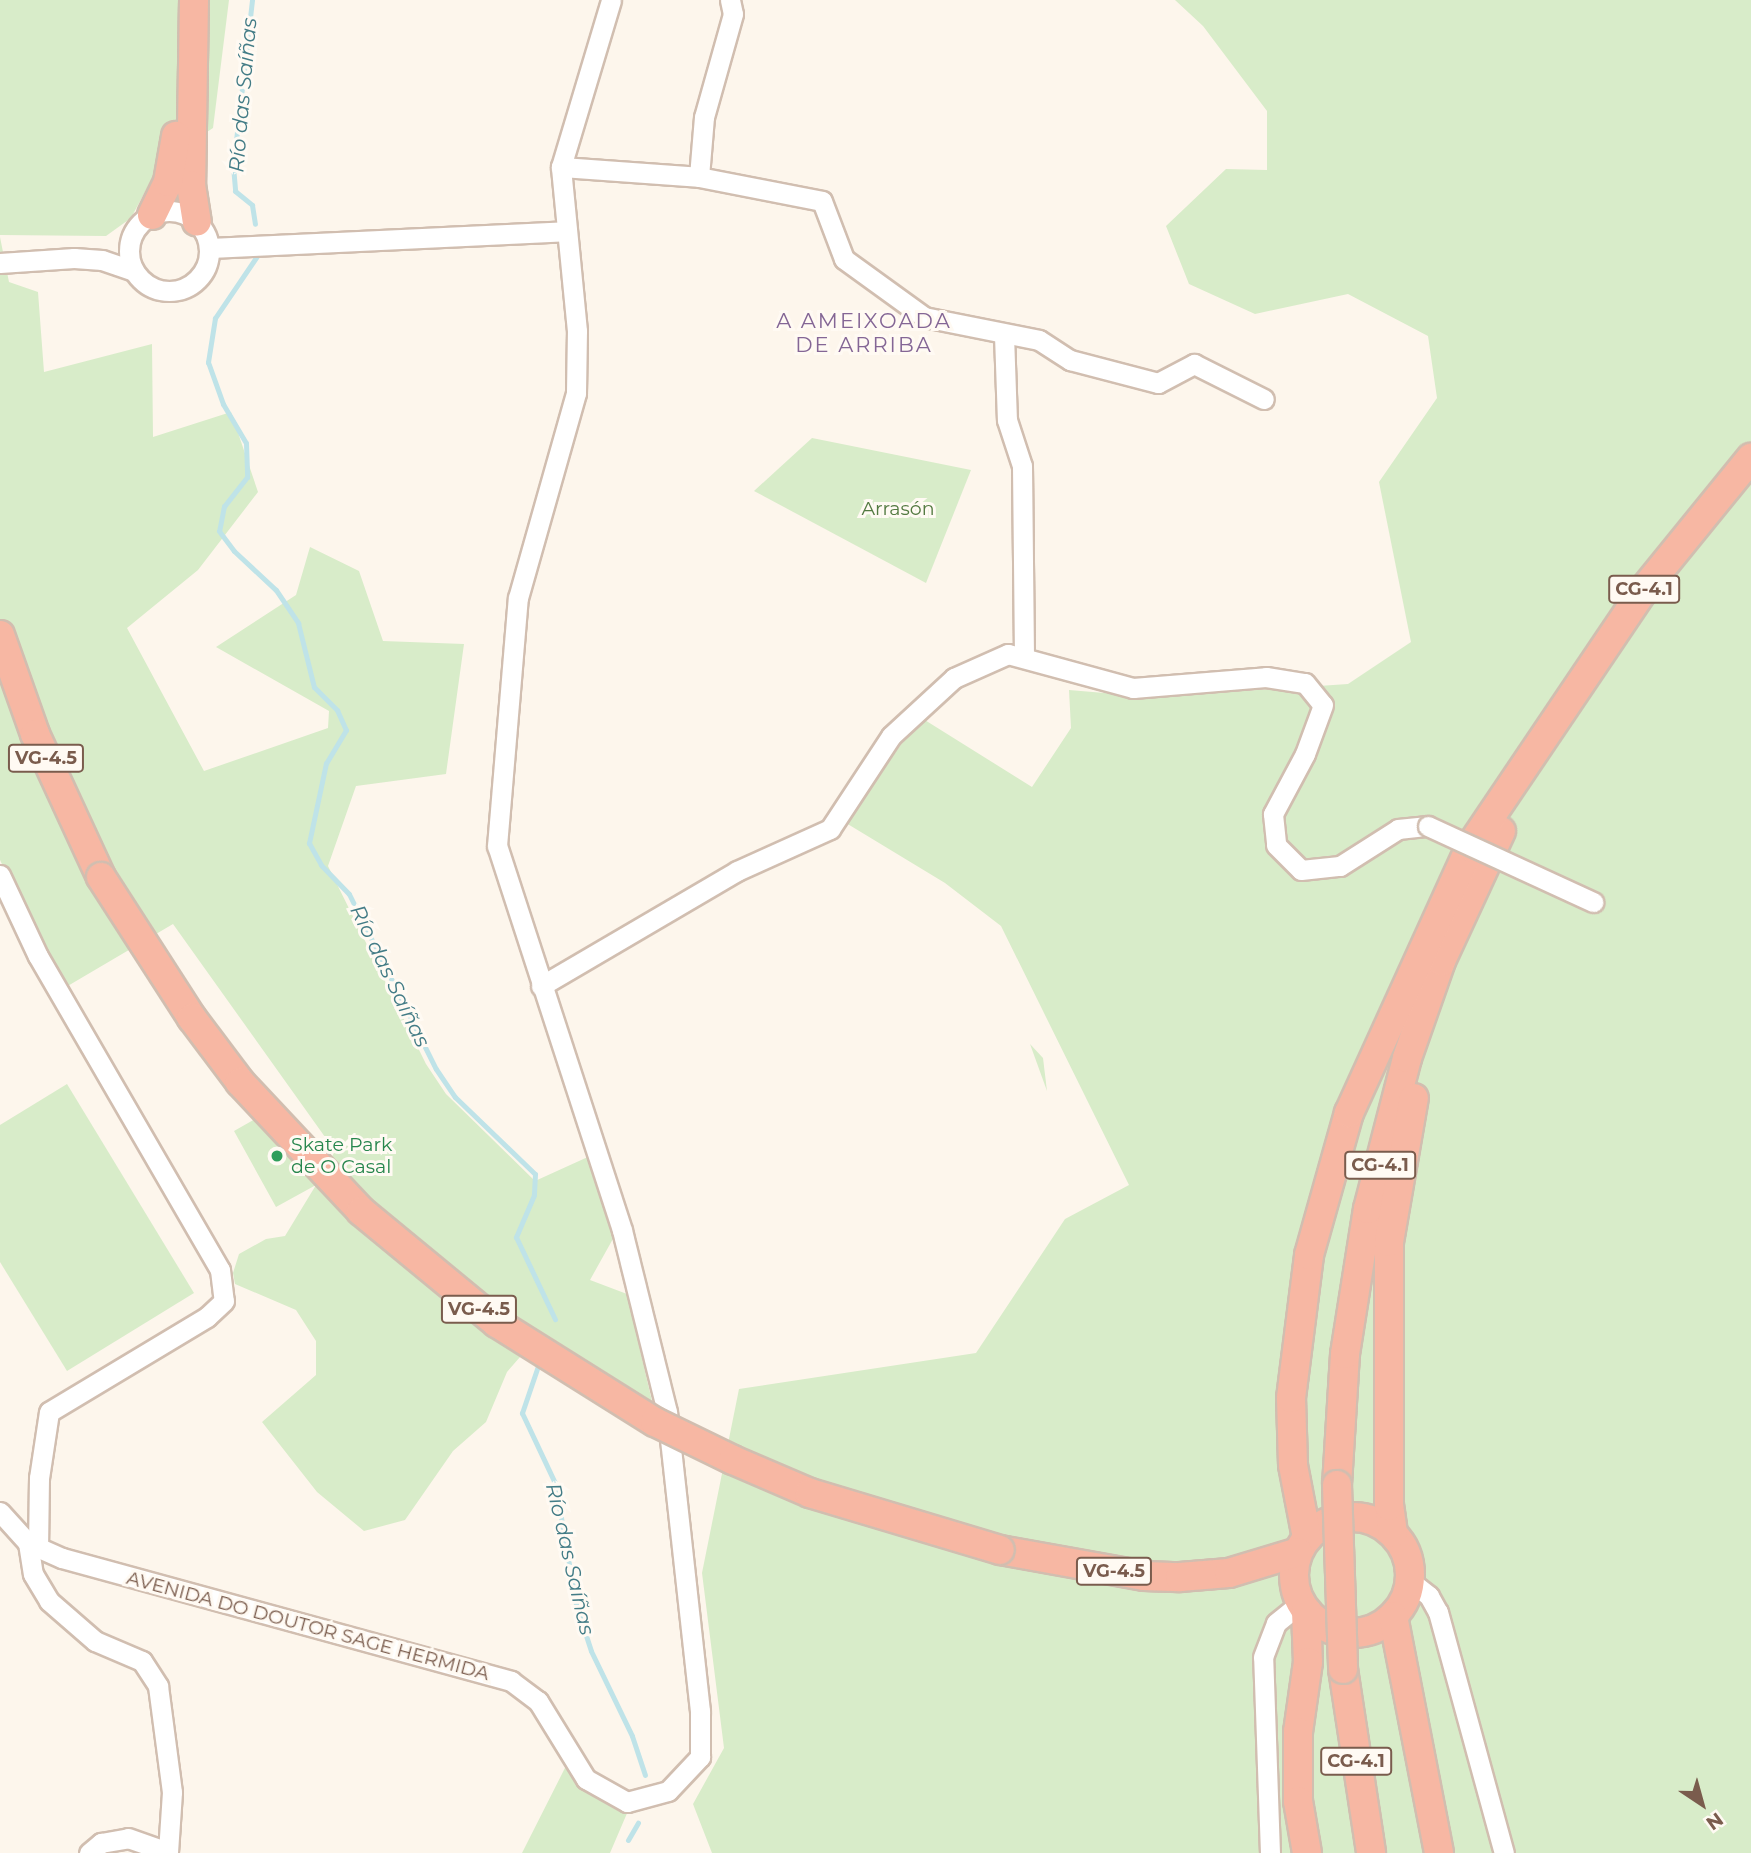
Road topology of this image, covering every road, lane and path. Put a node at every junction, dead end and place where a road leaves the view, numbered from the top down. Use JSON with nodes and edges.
{"nodes":[{"id":1,"x":178,"y":0,"type":"edge"},
{"id":2,"x":194,"y":0,"type":"edge"},
{"id":3,"x":611,"y":0,"type":"edge"},
{"id":4,"x":730,"y":0,"type":"edge"},
{"id":5,"x":561,"y":167,"type":"junction"},
{"id":6,"x":699,"y":177,"type":"junction"},
{"id":7,"x":197,"y":222,"type":"junction"},
{"id":8,"x":142,"y":224,"type":"junction"},
{"id":9,"x":567,"y":230,"type":"junction"},
{"id":10,"x":209,"y":248,"type":"junction"},
{"id":11,"x":74,"y":258,"type":"junction"},
{"id":12,"x":0,"y":263,"type":"edge"},
{"id":13,"x":134,"y":271,"type":"junction"},
{"id":14,"x":1004,"y":335,"type":"junction"},
{"id":15,"x":1264,"y":399,"type":"dead end"},
{"id":16,"x":1751,"y":458,"type":"edge"},
{"id":17,"x":0,"y":635,"type":"edge"},
{"id":18,"x":1024,"y":657,"type":"junction"},
{"id":19,"x":1549,"y":731,"type":"junction"},
{"id":20,"x":1486,"y":861,"type":"junction"},
{"id":21,"x":0,"y":875,"type":"edge"},
{"id":22,"x":1593,"y":902,"type":"dead end"},
{"id":23,"x":541,"y":986,"type":"junction"},
{"id":24,"x":5,"y":1518,"type":"edge"},
{"id":25,"x":1393,"y":1533,"type":"junction"},
{"id":26,"x":33,"y":1545,"type":"junction"},
{"id":27,"x":1303,"y":1545,"type":"junction"},
{"id":28,"x":1230,"y":1573,"type":"junction"},
{"id":29,"x":1410,"y":1581,"type":"junction"},
{"id":30,"x":1300,"y":1600,"type":"junction"},
{"id":31,"x":1393,"y":1616,"type":"junction"},
{"id":32,"x":89,"y":1853,"type":"edge"},
{"id":33,"x":168,"y":1853,"type":"edge"},
{"id":34,"x":1270,"y":1853,"type":"edge"},
{"id":35,"x":1307,"y":1853,"type":"edge"},
{"id":36,"x":1371,"y":1853,"type":"edge"},
{"id":37,"x":1439,"y":1853,"type":"edge"},
{"id":38,"x":1504,"y":1853,"type":"edge"}],
"edges":[{"from":1,"to":8,"type":"highway"},
{"from":2,"to":7,"type":"highway"},
{"from":3,"to":5,"type":"street"},
{"from":4,"to":6,"type":"street"},
{"from":5,"to":6,"type":"street"},
{"from":5,"to":9,"type":"street"},
{"from":6,"to":14,"type":"street"},
{"from":7,"to":8,"type":"street"},
{"from":7,"to":10,"type":"street"},
{"from":8,"to":11,"type":"street"},
{"from":8,"to":13,"type":"street"},
{"from":9,"to":10,"type":"street"},
{"from":9,"to":23,"type":"street"},
{"from":10,"to":13,"type":"street"},
{"from":11,"to":12,"type":"street"},
{"from":11,"to":13,"type":"street"},
{"from":14,"to":15,"type":"street"},
{"from":14,"to":18,"type":"street"},
{"from":16,"to":19,"type":"highway","number":"CG-4.1"},
{"from":17,"to":28,"type":"highway","number":"VG-4.5","bridge":true},
{"from":18,"to":22,"type":"street","bridge":true},
{"from":18,"to":23,"type":"street"},
{"from":19,"to":20,"type":"highway","number":"CG-4.1"},
{"from":19,"to":27,"type":"highway"},
{"from":20,"to":25,"type":"highway"},
{"from":20,"to":36,"type":"highway","number":"CG-4.1","bridge":true},
{"from":21,"to":26,"type":"street"},
{"from":23,"to":26,"type":"street","name":"AVENIDA DO DOUTOR SAGE HERMIDA"},
{"from":24,"to":26,"type":"street","name":"AVENIDA DO DOUTOR SAGE HERMIDA"},
{"from":25,"to":27,"type":"highway"},
{"from":25,"to":29,"type":"highway"},
{"from":26,"to":33,"type":"street"},
{"from":27,"to":28,"type":"highway"},
{"from":27,"to":30,"type":"highway"},
{"from":28,"to":30,"type":"highway"},
{"from":29,"to":31,"type":"highway"},
{"from":29,"to":38,"type":"street"},
{"from":30,"to":31,"type":"highway"},
{"from":30,"to":34,"type":"street"},
{"from":30,"to":35,"type":"highway"},
{"from":31,"to":37,"type":"highway"},
{"from":32,"to":33,"type":"street"}]}
